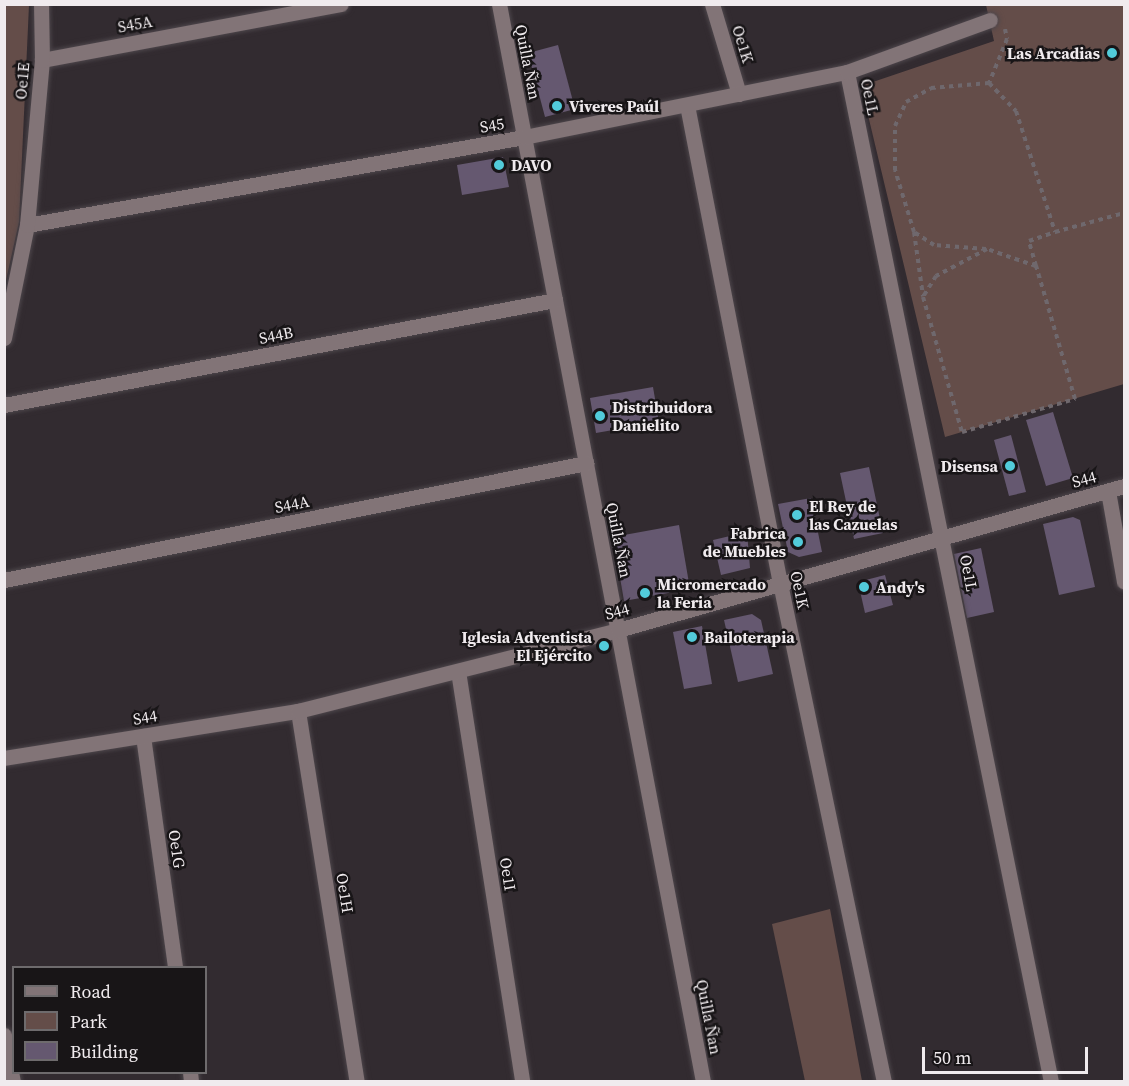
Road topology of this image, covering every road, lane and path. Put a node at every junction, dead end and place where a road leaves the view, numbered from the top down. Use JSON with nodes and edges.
{"nodes":[{"id":1,"x":41,"y":4,"type":"edge"},
{"id":2,"x":341,"y":4,"type":"edge"},
{"id":3,"x":499,"y":4,"type":"edge"},
{"id":4,"x":712,"y":4,"type":"edge"},
{"id":5,"x":990,"y":20,"type":"joint"},
{"id":6,"x":42,"y":60,"type":"junction"},
{"id":7,"x":847,"y":72,"type":"junction"},
{"id":8,"x":989,"y":83,"type":"junction"},
{"id":9,"x":739,"y":94,"type":"junction"},
{"id":10,"x":687,"y":105,"type":"junction"},
{"id":11,"x":524,"y":137,"type":"junction"},
{"id":12,"x":1124,"y":213,"type":"edge"},
{"id":13,"x":27,"y":225,"type":"junction"},
{"id":14,"x":914,"y":232,"type":"junction"},
{"id":15,"x":1055,"y":232,"type":"junction"},
{"id":16,"x":987,"y":249,"type":"junction"},
{"id":17,"x":1036,"y":266,"type":"junction"},
{"id":18,"x":923,"y":297,"type":"junction"},
{"id":19,"x":555,"y":300,"type":"junction"},
{"id":20,"x":4,"y":338,"type":"edge"},
{"id":21,"x":4,"y":405,"type":"edge"},
{"id":22,"x":586,"y":463,"type":"junction"},
{"id":23,"x":1125,"y":486,"type":"edge"},
{"id":24,"x":1108,"y":491,"type":"junction"},
{"id":25,"x":944,"y":536,"type":"junction"},
{"id":26,"x":4,"y":580,"type":"edge"},
{"id":27,"x":1125,"y":582,"type":"edge"},
{"id":28,"x":780,"y":584,"type":"junction"},
{"id":29,"x":618,"y":630,"type":"junction"},
{"id":30,"x":458,"y":671,"type":"junction"},
{"id":31,"x":298,"y":711,"type":"junction"},
{"id":32,"x":143,"y":736,"type":"junction"},
{"id":33,"x":4,"y":758,"type":"edge"},
{"id":34,"x":175,"y":966,"type":"edge"},
{"id":35,"x":4,"y":1035,"type":"edge"},
{"id":36,"x":13,"y":1082,"type":"edge"},
{"id":37,"x":357,"y":1082,"type":"edge"},
{"id":38,"x":522,"y":1082,"type":"edge"},
{"id":39,"x":703,"y":1082,"type":"edge"},
{"id":40,"x":884,"y":1082,"type":"edge"},
{"id":41,"x":1052,"y":1082,"type":"edge"}],
"edges":[{"from":1,"to":6,"type":"street","name":"Oe1E"},
{"from":2,"to":6,"type":"street","name":"S45A"},
{"from":3,"to":11,"type":"street","name":"Quilla Ñan"},
{"from":4,"to":9,"type":"street","name":"Oe1K"},
{"from":5,"to":7,"type":"street","name":"S45"},
{"from":5,"to":8,"type":"path"},
{"from":6,"to":13,"type":"street","name":"Oe1E"},
{"from":7,"to":9,"type":"street","name":"S45"},
{"from":7,"to":25,"type":"street","name":"Oe1L"},
{"from":8,"to":14,"type":"path"},
{"from":8,"to":15,"type":"path"},
{"from":9,"to":10,"type":"street","name":"S45"},
{"from":10,"to":11,"type":"street","name":"S45"},
{"from":10,"to":28,"type":"street","name":"Oe1K"},
{"from":11,"to":13,"type":"street","name":"S45"},
{"from":11,"to":19,"type":"street","name":"Quilla Ñan"},
{"from":12,"to":15,"type":"path"},
{"from":13,"to":20,"type":"street","name":"Oe1E"},
{"from":14,"to":16,"type":"path"},
{"from":14,"to":18,"type":"path"},
{"from":15,"to":17,"type":"path"},
{"from":16,"to":17,"type":"path"},
{"from":16,"to":18,"type":"path"},
{"from":17,"to":18,"type":"path"},
{"from":19,"to":21,"type":"street","name":"S44B"},
{"from":19,"to":22,"type":"street","name":"Quilla Ñan"},
{"from":22,"to":26,"type":"street","name":"S44A"},
{"from":22,"to":29,"type":"street","name":"Quilla Ñan"},
{"from":23,"to":24,"type":"street","name":"S44"},
{"from":24,"to":25,"type":"street","name":"S44"},
{"from":24,"to":27,"type":"street"},
{"from":25,"to":28,"type":"street","name":"S44"},
{"from":25,"to":41,"type":"street","name":"Oe1L"},
{"from":28,"to":29,"type":"street","name":"S44"},
{"from":28,"to":40,"type":"street","name":"Oe1K"},
{"from":29,"to":30,"type":"street","name":"S44"},
{"from":29,"to":39,"type":"street","name":"Quilla Ñan"},
{"from":30,"to":31,"type":"street","name":"S44"},
{"from":30,"to":38,"type":"street","name":"Oe1I"},
{"from":31,"to":32,"type":"street","name":"S44"},
{"from":31,"to":37,"type":"street","name":"Oe1H"},
{"from":32,"to":33,"type":"street","name":"S44"},
{"from":32,"to":34,"type":"street","name":"Oe1G"},
{"from":35,"to":36,"type":"street"}]}
